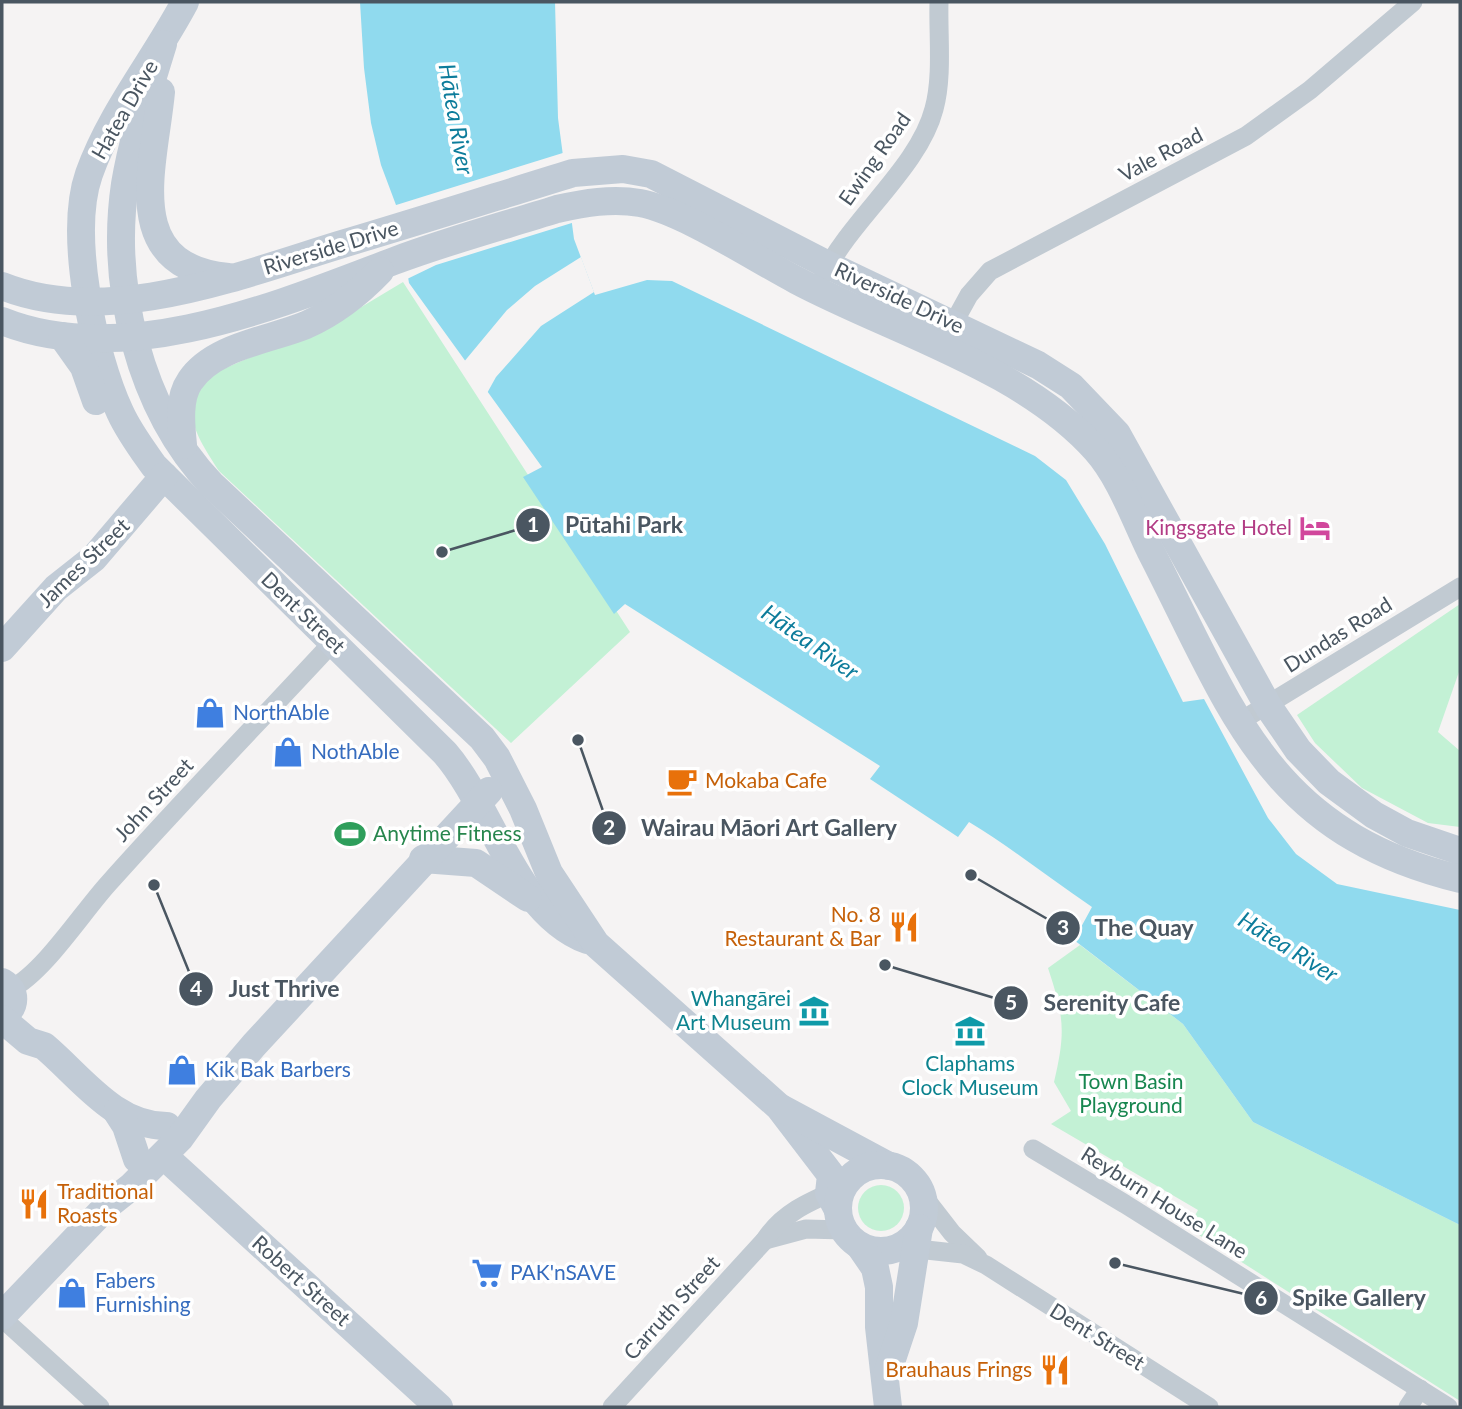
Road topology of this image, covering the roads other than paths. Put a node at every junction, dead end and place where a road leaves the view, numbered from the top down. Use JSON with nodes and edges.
{"nodes":[{"id":1,"x":185,"y":2,"type":"edge"},
{"id":2,"x":939,"y":2,"type":"edge"},
{"id":3,"x":1413,"y":2,"type":"edge"},
{"id":4,"x":163,"y":44,"type":"junction"},
{"id":5,"x":391,"y":263,"type":"junction"},
{"id":6,"x":828,"y":265,"type":"junction"},
{"id":7,"x":231,"y":278,"type":"junction"},
{"id":8,"x":2,"y":286,"type":"edge"},
{"id":9,"x":816,"y":290,"type":"junction"},
{"id":10,"x":128,"y":299,"type":"junction"},
{"id":11,"x":89,"y":300,"type":"junction"},
{"id":12,"x":953,"y":323,"type":"junction"},
{"id":13,"x":7,"y":326,"type":"edge"},
{"id":14,"x":62,"y":336,"type":"junction"},
{"id":15,"x":135,"y":337,"type":"junction"},
{"id":16,"x":97,"y":339,"type":"junction"},
{"id":17,"x":941,"y":348,"type":"junction"},
{"id":18,"x":183,"y":448,"type":"junction"},
{"id":19,"x":164,"y":476,"type":"junction"},
{"id":20,"x":1460,"y":587,"type":"edge"},
{"id":21,"x":333,"y":642,"type":"junction"},
{"id":22,"x":2,"y":648,"type":"edge"},
{"id":23,"x":1268,"y":706,"type":"junction"},
{"id":24,"x":1239,"y":722,"type":"junction"},
{"id":25,"x":506,"y":774,"type":"junction"},
{"id":26,"x":478,"y":802,"type":"junction"},
{"id":27,"x":1460,"y":851,"type":"edge"},
{"id":28,"x":423,"y":859,"type":"junction"},
{"id":29,"x":1460,"y":879,"type":"edge"},
{"id":30,"x":546,"y":910,"type":"junction"},
{"id":31,"x":596,"y":944,"type":"junction"},
{"id":32,"x":6,"y":1002,"type":"edge"},
{"id":33,"x":208,"y":1099,"type":"junction"},
{"id":34,"x":779,"y":1107,"type":"junction"},
{"id":35,"x":117,"y":1112,"type":"junction"},
{"id":36,"x":167,"y":1126,"type":"junction"},
{"id":37,"x":1032,"y":1149,"type":"dead end"},
{"id":38,"x":150,"y":1157,"type":"junction"},
{"id":39,"x":889,"y":1166,"type":"junction"},
{"id":40,"x":921,"y":1194,"type":"junction"},
{"id":41,"x":843,"y":1213,"type":"junction"},
{"id":42,"x":765,"y":1240,"type":"junction"},
{"id":43,"x":911,"y":1241,"type":"junction"},
{"id":44,"x":986,"y":1265,"type":"junction"},
{"id":45,"x":2,"y":1317,"type":"edge"},
{"id":46,"x":886,"y":1377,"type":"junction"},
{"id":47,"x":1420,"y":1390,"type":"junction"},
{"id":48,"x":100,"y":1407,"type":"edge"},
{"id":49,"x":439,"y":1407,"type":"edge"},
{"id":50,"x":612,"y":1407,"type":"edge"},
{"id":51,"x":888,"y":1407,"type":"edge"},
{"id":52,"x":1209,"y":1407,"type":"edge"},
{"id":53,"x":1408,"y":1407,"type":"edge"},
{"id":54,"x":1448,"y":1407,"type":"edge"}],
"edges":[{"from":1,"to":4,"type":"main road","name":"Hatea Drive"},
{"from":2,"to":6,"type":"street","name":"Ewing Road"},
{"from":3,"to":12,"type":"street","name":"Vale Road"},
{"from":4,"to":7,"type":"main road"},
{"from":4,"to":10,"type":"main road","name":"Hatea Drive"},
{"from":4,"to":11,"type":"main road","name":"Hatea Drive"},
{"from":5,"to":9,"type":"main road","name":"Riverside Drive"},
{"from":5,"to":15,"type":"main road","name":"Riverside Drive"},
{"from":5,"to":18,"type":"main road"},
{"from":6,"to":7,"type":"main road","name":"Riverside Drive"},
{"from":6,"to":9,"type":"street","name":"Ewing Road"},
{"from":6,"to":12,"type":"main road","name":"Riverside Drive"},
{"from":7,"to":10,"type":"main road","name":"Riverside Drive"},
{"from":8,"to":11,"type":"main road"},
{"from":9,"to":17,"type":"main road","name":"Riverside Drive"},
{"from":10,"to":11,"type":"main road","name":"Riverside Drive"},
{"from":10,"to":15,"type":"main road","name":"Hatea Drive"},
{"from":11,"to":16,"type":"main road","name":"Hatea Drive"},
{"from":12,"to":17,"type":"street","name":"Vale Road"},
{"from":12,"to":23,"type":"main road","name":"Riverside Drive"},
{"from":13,"to":14,"type":"main road"},
{"from":14,"to":16,"type":"main road"},
{"from":14,"to":19,"type":"main road"},
{"from":15,"to":16,"type":"main road","name":"Riverside Drive"},
{"from":15,"to":18,"type":"main road","name":"Dent Street"},
{"from":16,"to":19,"type":"main road","name":"Dent Street"},
{"from":17,"to":24,"type":"main road","name":"Riverside Drive"},
{"from":18,"to":25,"type":"main road","name":"Dent Street"},
{"from":19,"to":21,"type":"main road","name":"Dent Street"},
{"from":19,"to":22,"type":"main road","name":"James Street"},
{"from":20,"to":23,"type":"street","name":"Dundas Road"},
{"from":21,"to":26,"type":"main road","name":"Dent Street"},
{"from":21,"to":32,"type":"street","name":"John Street"},
{"from":23,"to":24,"type":"street","name":"Dundas Road"},
{"from":23,"to":27,"type":"main road","name":"Riverside Drive"},
{"from":24,"to":29,"type":"main road","name":"Riverside Drive"},
{"from":25,"to":26,"type":"main road"},
{"from":25,"to":31,"type":"main road","name":"Dent Street"},
{"from":26,"to":28,"type":"main road"},
{"from":26,"to":30,"type":"main road","name":"Dent Street"},
{"from":28,"to":30,"type":"main road"},
{"from":28,"to":33,"type":"main road"},
{"from":30,"to":31,"type":"main road","name":"Dent Street"},
{"from":31,"to":34,"type":"main road","name":"Dent Street"},
{"from":32,"to":35,"type":"main road","name":"Robert Street"},
{"from":33,"to":36,"type":"main road"},
{"from":33,"to":38,"type":"main road"},
{"from":34,"to":39,"type":"main road","name":"Dent Street"},
{"from":34,"to":41,"type":"main road","name":"Dent Street"},
{"from":35,"to":36,"type":"main road","name":"Robert Street"},
{"from":35,"to":38,"type":"main road","name":"Robert Street"},
{"from":36,"to":38,"type":"main road"},
{"from":37,"to":47,"type":"street","name":"Reyburn House Lane"},
{"from":38,"to":45,"type":"main road"},
{"from":38,"to":49,"type":"main road","name":"Robert Street"},
{"from":39,"to":40,"type":"main road"},
{"from":39,"to":41,"type":"main road"},
{"from":40,"to":43,"type":"main road"},
{"from":40,"to":44,"type":"street","name":"Dent Street"},
{"from":41,"to":42,"type":"street"},
{"from":41,"to":42,"type":"street","name":"Carruth Street"},
{"from":41,"to":43,"type":"main road"},
{"from":41,"to":46,"type":"main road","name":"Dent Street"},
{"from":42,"to":50,"type":"street","name":"Carruth Street"},
{"from":43,"to":44,"type":"street","name":"Dent Street"},
{"from":43,"to":46,"type":"main road"},
{"from":44,"to":52,"type":"street","name":"Dent Street"},
{"from":45,"to":48,"type":"street"},
{"from":46,"to":51,"type":"main road","name":"Dent Street"},
{"from":47,"to":53,"type":"street"},
{"from":47,"to":54,"type":"street","name":"Reyburn House Lane"}]}
